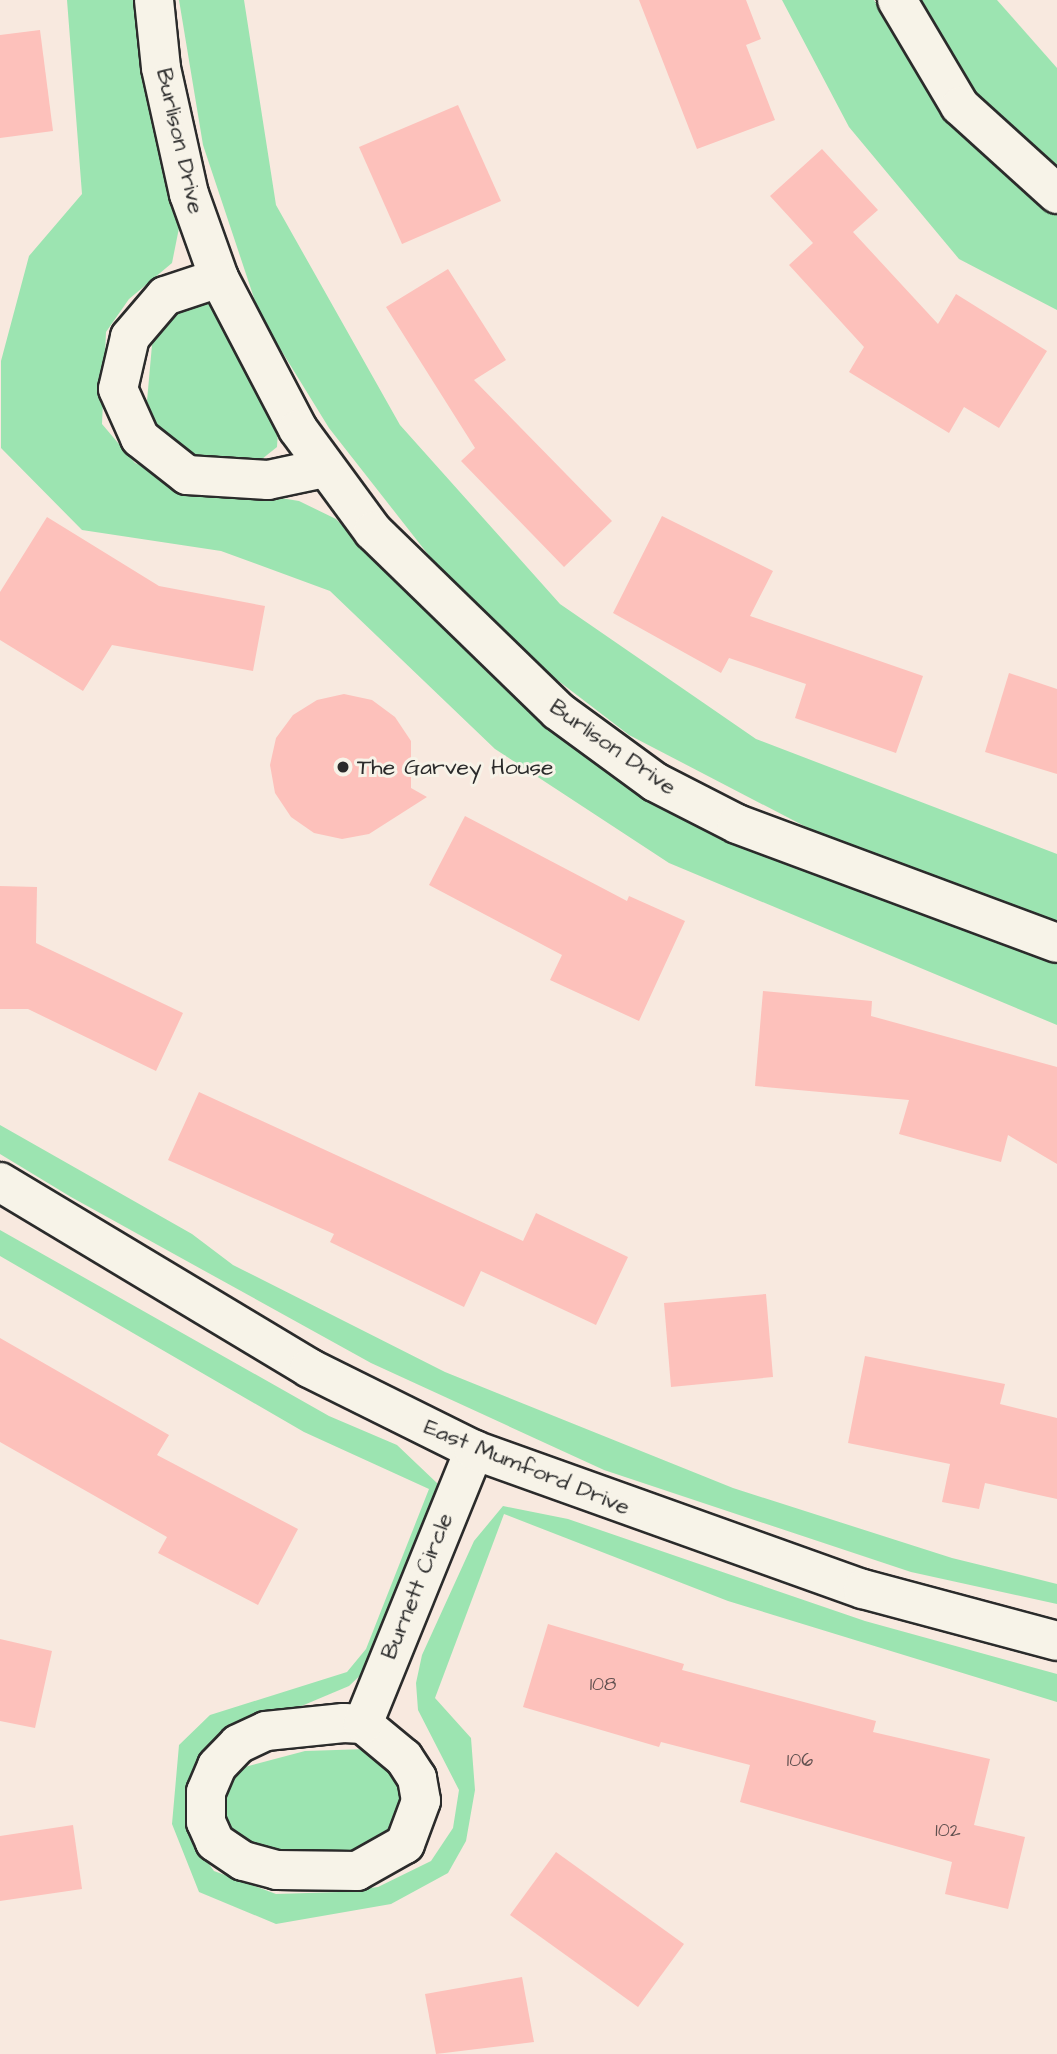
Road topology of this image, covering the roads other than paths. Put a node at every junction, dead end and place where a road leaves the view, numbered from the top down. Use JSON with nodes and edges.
{"nodes":[{"id":1,"x":154,"y":0,"type":"edge"},
{"id":2,"x":898,"y":0,"type":"edge"},
{"id":3,"x":1057,"y":194,"type":"edge"},
{"id":4,"x":219,"y":278,"type":"junction"},
{"id":5,"x":324,"y":468,"type":"junction"},
{"id":6,"x":1057,"y":943,"type":"edge"},
{"id":7,"x":0,"y":1182,"type":"edge"},
{"id":8,"x":474,"y":1450,"type":"junction"},
{"id":9,"x":1057,"y":1641,"type":"edge"},
{"id":10,"x":363,"y":1724,"type":"junction"}],
"edges":[{"from":1,"to":4,"type":"street","name":"Burlison Drive"},
{"from":2,"to":3,"type":"street"},
{"from":4,"to":5,"type":"street","name":"Burlison Drive"},
{"from":4,"to":5,"type":"street"},
{"from":5,"to":6,"type":"street","name":"Burlison Drive"},
{"from":7,"to":8,"type":"street","name":"East Mumford Drive"},
{"from":8,"to":9,"type":"street","name":"East Mumford Drive"},
{"from":8,"to":10,"type":"street","name":"Burnett Circle"},
{"from":10,"to":10,"type":"street"}]}
